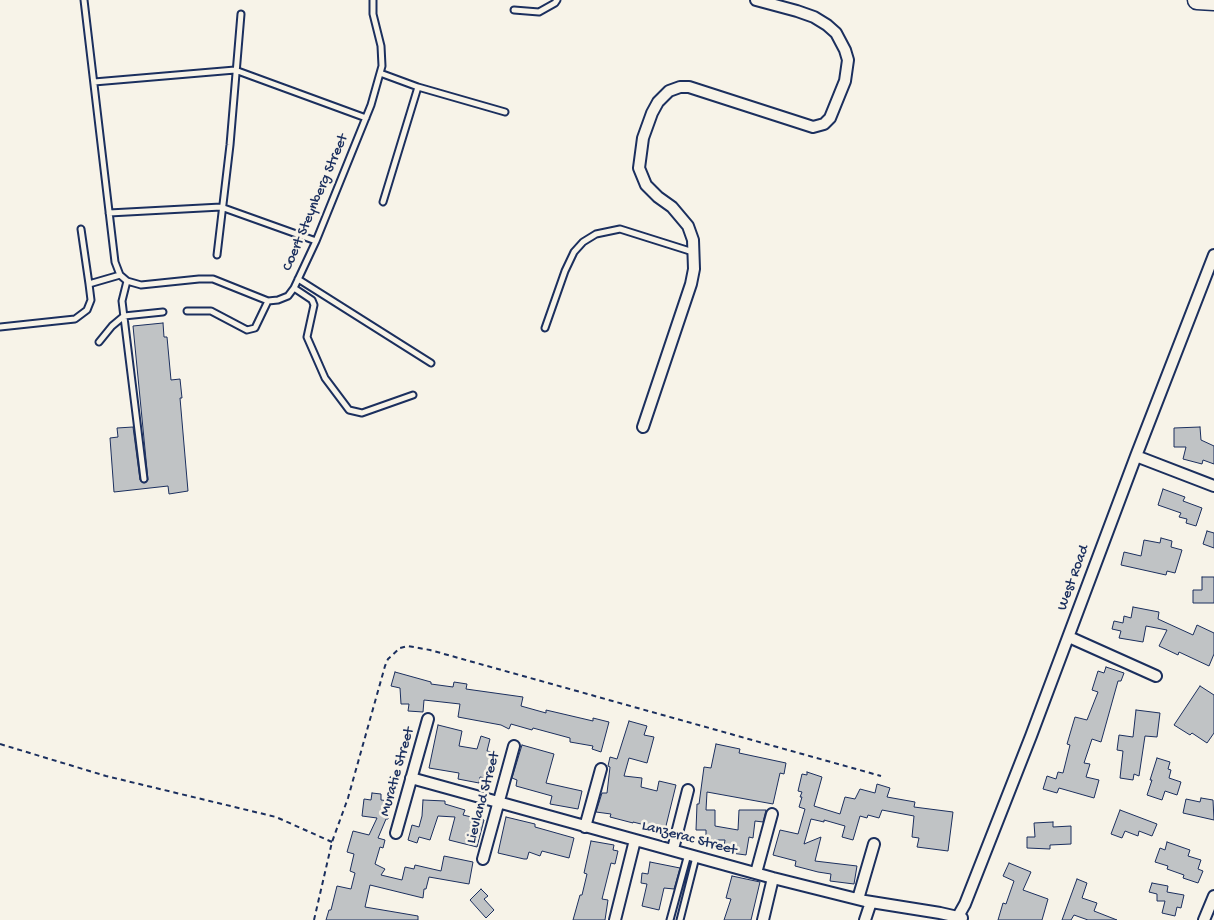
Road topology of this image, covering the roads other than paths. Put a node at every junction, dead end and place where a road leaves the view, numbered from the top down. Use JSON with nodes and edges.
{"nodes":[{"id":1,"x":84,"y":0,"type":"edge"},
{"id":2,"x":373,"y":0,"type":"edge"},
{"id":3,"x":557,"y":0,"type":"edge"},
{"id":4,"x":756,"y":0,"type":"edge"},
{"id":5,"x":1197,"y":0,"type":"edge"},
{"id":6,"x":1214,"y":1,"type":"edge"},
{"id":7,"x":514,"y":10,"type":"dead end"},
{"id":8,"x":241,"y":14,"type":"dead end"},
{"id":9,"x":235,"y":70,"type":"junction"},
{"id":10,"x":380,"y":73,"type":"junction"},
{"id":11,"x":94,"y":82,"type":"junction"},
{"id":12,"x":418,"y":87,"type":"junction"},
{"id":13,"x":505,"y":112,"type":"dead end"},
{"id":14,"x":366,"y":118,"type":"junction"},
{"id":15,"x":383,"y":202,"type":"dead end"},
{"id":16,"x":221,"y":207,"type":"junction"},
{"id":17,"x":109,"y":212,"type":"junction"},
{"id":18,"x":81,"y":228,"type":"dead end"},
{"id":19,"x":316,"y":241,"type":"junction"},
{"id":20,"x":694,"y":252,"type":"junction"},
{"id":21,"x":217,"y":255,"type":"dead end"},
{"id":22,"x":1214,"y":255,"type":"edge"},
{"id":23,"x":120,"y":275,"type":"junction"},
{"id":24,"x":298,"y":279,"type":"junction"},
{"id":25,"x":128,"y":281,"type":"junction"},
{"id":26,"x":89,"y":284,"type":"junction"},
{"id":27,"x":294,"y":288,"type":"junction"},
{"id":28,"x":268,"y":300,"type":"junction"},
{"id":29,"x":187,"y":311,"type":"dead end"},
{"id":30,"x":163,"y":312,"type":"dead end"},
{"id":31,"x":124,"y":316,"type":"junction"},
{"id":32,"x":0,"y":327,"type":"edge"},
{"id":33,"x":546,"y":328,"type":"dead end"},
{"id":34,"x":99,"y":342,"type":"dead end"},
{"id":35,"x":432,"y":363,"type":"dead end"},
{"id":36,"x":414,"y":395,"type":"dead end"},
{"id":37,"x":643,"y":427,"type":"dead end"},
{"id":38,"x":1136,"y":456,"type":"junction"},
{"id":39,"x":144,"y":479,"type":"dead end"},
{"id":40,"x":1214,"y":486,"type":"edge"},
{"id":41,"x":1069,"y":637,"type":"junction"},
{"id":42,"x":1156,"y":676,"type":"dead end"},
{"id":43,"x":428,"y":719,"type":"dead end"},
{"id":44,"x":514,"y":746,"type":"dead end"},
{"id":45,"x":601,"y":769,"type":"dead end"},
{"id":46,"x":411,"y":778,"type":"junction"},
{"id":47,"x":688,"y":790,"type":"dead end"},
{"id":48,"x":498,"y":802,"type":"junction"},
{"id":49,"x":772,"y":814,"type":"dead end"},
{"id":50,"x":585,"y":827,"type":"junction"},
{"id":51,"x":396,"y":833,"type":"dead end"},
{"id":52,"x":635,"y":840,"type":"junction"},
{"id":53,"x":874,"y":844,"type":"dead end"},
{"id":54,"x":673,"y":850,"type":"junction"},
{"id":55,"x":692,"y":855,"type":"junction"},
{"id":56,"x":483,"y":859,"type":"dead end"},
{"id":57,"x":756,"y":873,"type":"junction"},
{"id":58,"x":773,"y":878,"type":"junction"},
{"id":59,"x":1214,"y":896,"type":"edge"},
{"id":60,"x":858,"y":899,"type":"junction"},
{"id":61,"x":871,"y":902,"type":"junction"},
{"id":62,"x":960,"y":917,"type":"edge"},
{"id":63,"x":615,"y":920,"type":"edge"},
{"id":64,"x":670,"y":920,"type":"edge"},
{"id":65,"x":680,"y":920,"type":"edge"},
{"id":66,"x":763,"y":920,"type":"edge"},
{"id":67,"x":865,"y":920,"type":"edge"},
{"id":68,"x":1204,"y":920,"type":"edge"}],
"edges":[{"from":1,"to":11,"type":"lane"},
{"from":2,"to":10,"type":"lane","name":"Coert Steynberg Street"},
{"from":3,"to":7,"type":"lane"},
{"from":4,"to":20,"type":"street"},
{"from":5,"to":6,"type":"highway"},
{"from":8,"to":9,"type":"lane"},
{"from":9,"to":11,"type":"lane"},
{"from":9,"to":14,"type":"lane"},
{"from":9,"to":16,"type":"lane"},
{"from":10,"to":12,"type":"lane"},
{"from":10,"to":14,"type":"lane","name":"Coert Steynberg Street"},
{"from":11,"to":17,"type":"lane"},
{"from":12,"to":13,"type":"lane"},
{"from":12,"to":15,"type":"lane"},
{"from":14,"to":19,"type":"lane","name":"Coert Steynberg Street"},
{"from":16,"to":17,"type":"lane"},
{"from":16,"to":19,"type":"lane"},
{"from":16,"to":21,"type":"lane"},
{"from":17,"to":23,"type":"lane"},
{"from":18,"to":26,"type":"lane"},
{"from":19,"to":24,"type":"lane","name":"Coert Steynberg Street"},
{"from":20,"to":33,"type":"lane"},
{"from":20,"to":37,"type":"street"},
{"from":22,"to":38,"type":"street","name":"West Road"},
{"from":23,"to":25,"type":"lane"},
{"from":23,"to":26,"type":"lane"},
{"from":24,"to":27,"type":"lane","name":"Coert Steynberg Street"},
{"from":24,"to":35,"type":"lane"},
{"from":25,"to":28,"type":"lane"},
{"from":25,"to":31,"type":"lane"},
{"from":26,"to":32,"type":"lane"},
{"from":27,"to":28,"type":"lane","name":"Coert Steynberg Street"},
{"from":27,"to":36,"type":"lane"},
{"from":28,"to":29,"type":"lane"},
{"from":30,"to":31,"type":"lane"},
{"from":31,"to":34,"type":"lane"},
{"from":31,"to":39,"type":"lane"},
{"from":38,"to":40,"type":"street"},
{"from":38,"to":41,"type":"street","name":"West Road"},
{"from":41,"to":42,"type":"street"},
{"from":41,"to":62,"type":"street","name":"West Road"},
{"from":43,"to":46,"type":"street","name":"Muratie Street"},
{"from":44,"to":48,"type":"street","name":"Lievland Street"},
{"from":45,"to":50,"type":"street"},
{"from":46,"to":48,"type":"street","name":"Lanzerac Street"},
{"from":46,"to":51,"type":"street","name":"Muratie Street"},
{"from":47,"to":54,"type":"street"},
{"from":48,"to":50,"type":"street","name":"Lanzerac Street"},
{"from":48,"to":56,"type":"street","name":"Lievland Street"},
{"from":49,"to":57,"type":"street"},
{"from":50,"to":52,"type":"street","name":"Lanzerac Street"},
{"from":52,"to":54,"type":"street","name":"Lanzerac Street"},
{"from":52,"to":63,"type":"street"},
{"from":53,"to":60,"type":"street"},
{"from":54,"to":55,"type":"street","name":"Lanzerac Street"},
{"from":55,"to":57,"type":"street","name":"Lanzerac Street"},
{"from":55,"to":64,"type":"lane"},
{"from":55,"to":65,"type":"lane"},
{"from":57,"to":58,"type":"street","name":"Lanzerac Street"},
{"from":58,"to":60,"type":"street","name":"Lanzerac Street"},
{"from":58,"to":66,"type":"street"},
{"from":59,"to":68,"type":"street"},
{"from":60,"to":61,"type":"street","name":"Lanzerac Street"},
{"from":61,"to":62,"type":"street","name":"Lanzerac Street"},
{"from":61,"to":67,"type":"street"}]}
